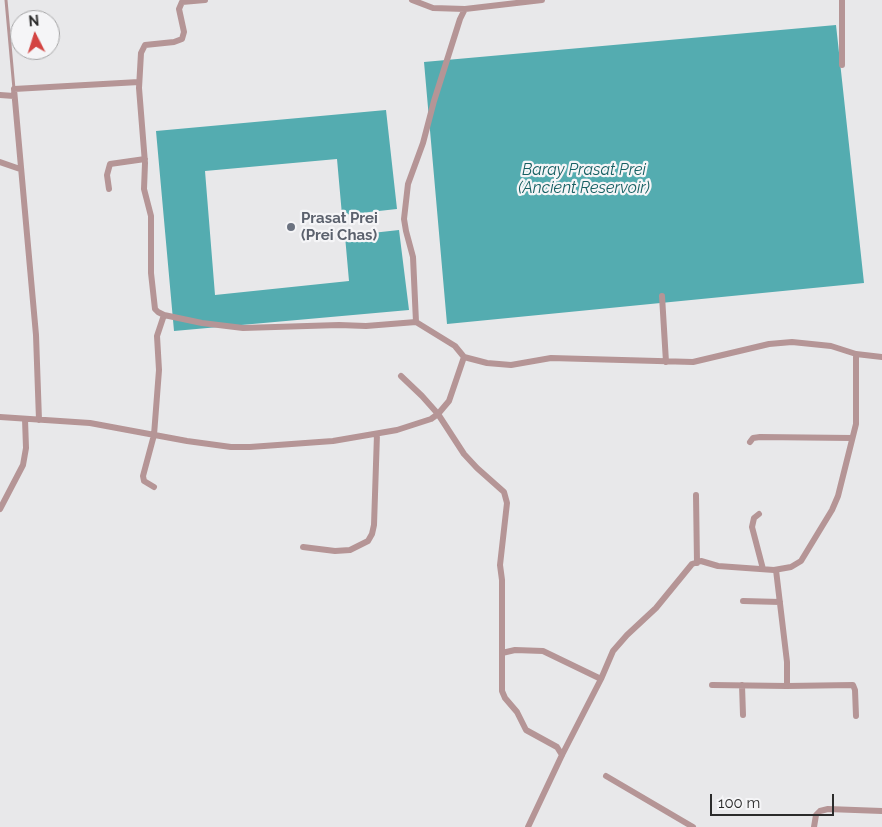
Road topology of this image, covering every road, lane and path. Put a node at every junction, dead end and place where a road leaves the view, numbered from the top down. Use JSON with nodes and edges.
{"nodes":[{"id":1,"x":6,"y":0,"type":"edge"},
{"id":2,"x":205,"y":0,"type":"edge"},
{"id":3,"x":412,"y":0,"type":"edge"},
{"id":4,"x":482,"y":0,"type":"edge"},
{"id":5,"x":542,"y":0,"type":"edge"},
{"id":6,"x":842,"y":0,"type":"edge"},
{"id":7,"x":483,"y":8,"type":"junction"},
{"id":8,"x":465,"y":9,"type":"junction"},
{"id":9,"x":842,"y":65,"type":"dead end"},
{"id":10,"x":139,"y":82,"type":"junction"},
{"id":11,"x":14,"y":92,"type":"junction"},
{"id":12,"x":0,"y":95,"type":"edge"},
{"id":13,"x":145,"y":159,"type":"junction"},
{"id":14,"x":0,"y":162,"type":"edge"},
{"id":15,"x":20,"y":169,"type":"junction"},
{"id":16,"x":109,"y":189,"type":"dead end"},
{"id":17,"x":662,"y":296,"type":"dead end"},
{"id":18,"x":164,"y":315,"type":"junction"},
{"id":19,"x":416,"y":322,"type":"junction"},
{"id":20,"x":856,"y":354,"type":"junction"},
{"id":21,"x":464,"y":357,"type":"junction"},
{"id":22,"x":882,"y":357,"type":"edge"},
{"id":23,"x":666,"y":362,"type":"junction"},
{"id":24,"x":401,"y":376,"type":"dead end"},
{"id":25,"x":438,"y":414,"type":"junction"},
{"id":26,"x":0,"y":417,"type":"edge"},
{"id":27,"x":25,"y":419,"type":"junction"},
{"id":28,"x":39,"y":420,"type":"junction"},
{"id":29,"x":377,"y":434,"type":"junction"},
{"id":30,"x":154,"y":435,"type":"junction"},
{"id":31,"x":852,"y":438,"type":"junction"},
{"id":32,"x":750,"y":442,"type":"dead end"},
{"id":33,"x":154,"y":487,"type":"dead end"},
{"id":34,"x":696,"y":496,"type":"dead end"},
{"id":35,"x":0,"y":509,"type":"edge"},
{"id":36,"x":759,"y":514,"type":"dead end"},
{"id":37,"x":303,"y":547,"type":"dead end"},
{"id":38,"x":697,"y":562,"type":"junction"},
{"id":39,"x":764,"y":569,"type":"junction"},
{"id":40,"x":776,"y":570,"type":"junction"},
{"id":41,"x":743,"y":601,"type":"dead end"},
{"id":42,"x":780,"y":602,"type":"junction"},
{"id":43,"x":502,"y":653,"type":"junction"},
{"id":44,"x":601,"y":679,"type":"junction"},
{"id":45,"x":712,"y":685,"type":"dead end"},
{"id":46,"x":742,"y":685,"type":"junction"},
{"id":47,"x":787,"y":686,"type":"junction"},
{"id":48,"x":743,"y":715,"type":"dead end"},
{"id":49,"x":856,"y":716,"type":"dead end"},
{"id":50,"x":562,"y":755,"type":"junction"},
{"id":51,"x":606,"y":776,"type":"dead end"},
{"id":52,"x":882,"y":811,"type":"edge"},
{"id":53,"x":528,"y":827,"type":"edge"},
{"id":54,"x":693,"y":827,"type":"edge"},
{"id":55,"x":814,"y":827,"type":"edge"}],
"edges":[{"from":1,"to":11,"type":"lane"},
{"from":2,"to":10,"type":"street"},
{"from":3,"to":8,"type":"street"},
{"from":4,"to":7,"type":"street"},
{"from":5,"to":7,"type":"street"},
{"from":6,"to":9,"type":"street"},
{"from":7,"to":8,"type":"street"},
{"from":8,"to":19,"type":"street"},
{"from":10,"to":11,"type":"street"},
{"from":10,"to":13,"type":"street"},
{"from":11,"to":12,"type":"street"},
{"from":11,"to":15,"type":"street"},
{"from":13,"to":16,"type":"street"},
{"from":13,"to":18,"type":"street"},
{"from":14,"to":15,"type":"street"},
{"from":15,"to":28,"type":"street"},
{"from":17,"to":23,"type":"street"},
{"from":18,"to":19,"type":"street"},
{"from":18,"to":30,"type":"street"},
{"from":19,"to":21,"type":"street"},
{"from":20,"to":22,"type":"street"},
{"from":20,"to":23,"type":"street"},
{"from":20,"to":31,"type":"street"},
{"from":21,"to":23,"type":"street"},
{"from":21,"to":25,"type":"street"},
{"from":24,"to":25,"type":"street"},
{"from":25,"to":29,"type":"street"},
{"from":25,"to":43,"type":"street"},
{"from":26,"to":27,"type":"street"},
{"from":27,"to":28,"type":"street"},
{"from":27,"to":35,"type":"street"},
{"from":28,"to":30,"type":"street"},
{"from":29,"to":30,"type":"street"},
{"from":29,"to":37,"type":"street"},
{"from":30,"to":33,"type":"street"},
{"from":31,"to":32,"type":"street"},
{"from":31,"to":40,"type":"street"},
{"from":34,"to":38,"type":"street"},
{"from":36,"to":39,"type":"street"},
{"from":38,"to":39,"type":"street"},
{"from":38,"to":44,"type":"street"},
{"from":39,"to":40,"type":"street"},
{"from":40,"to":42,"type":"street"},
{"from":41,"to":42,"type":"street"},
{"from":42,"to":47,"type":"street"},
{"from":43,"to":44,"type":"street"},
{"from":43,"to":50,"type":"street"},
{"from":44,"to":50,"type":"street"},
{"from":45,"to":46,"type":"street"},
{"from":46,"to":47,"type":"street"},
{"from":46,"to":48,"type":"street"},
{"from":47,"to":49,"type":"street"},
{"from":50,"to":53,"type":"street"},
{"from":51,"to":54,"type":"street"},
{"from":52,"to":55,"type":"street"}]}
